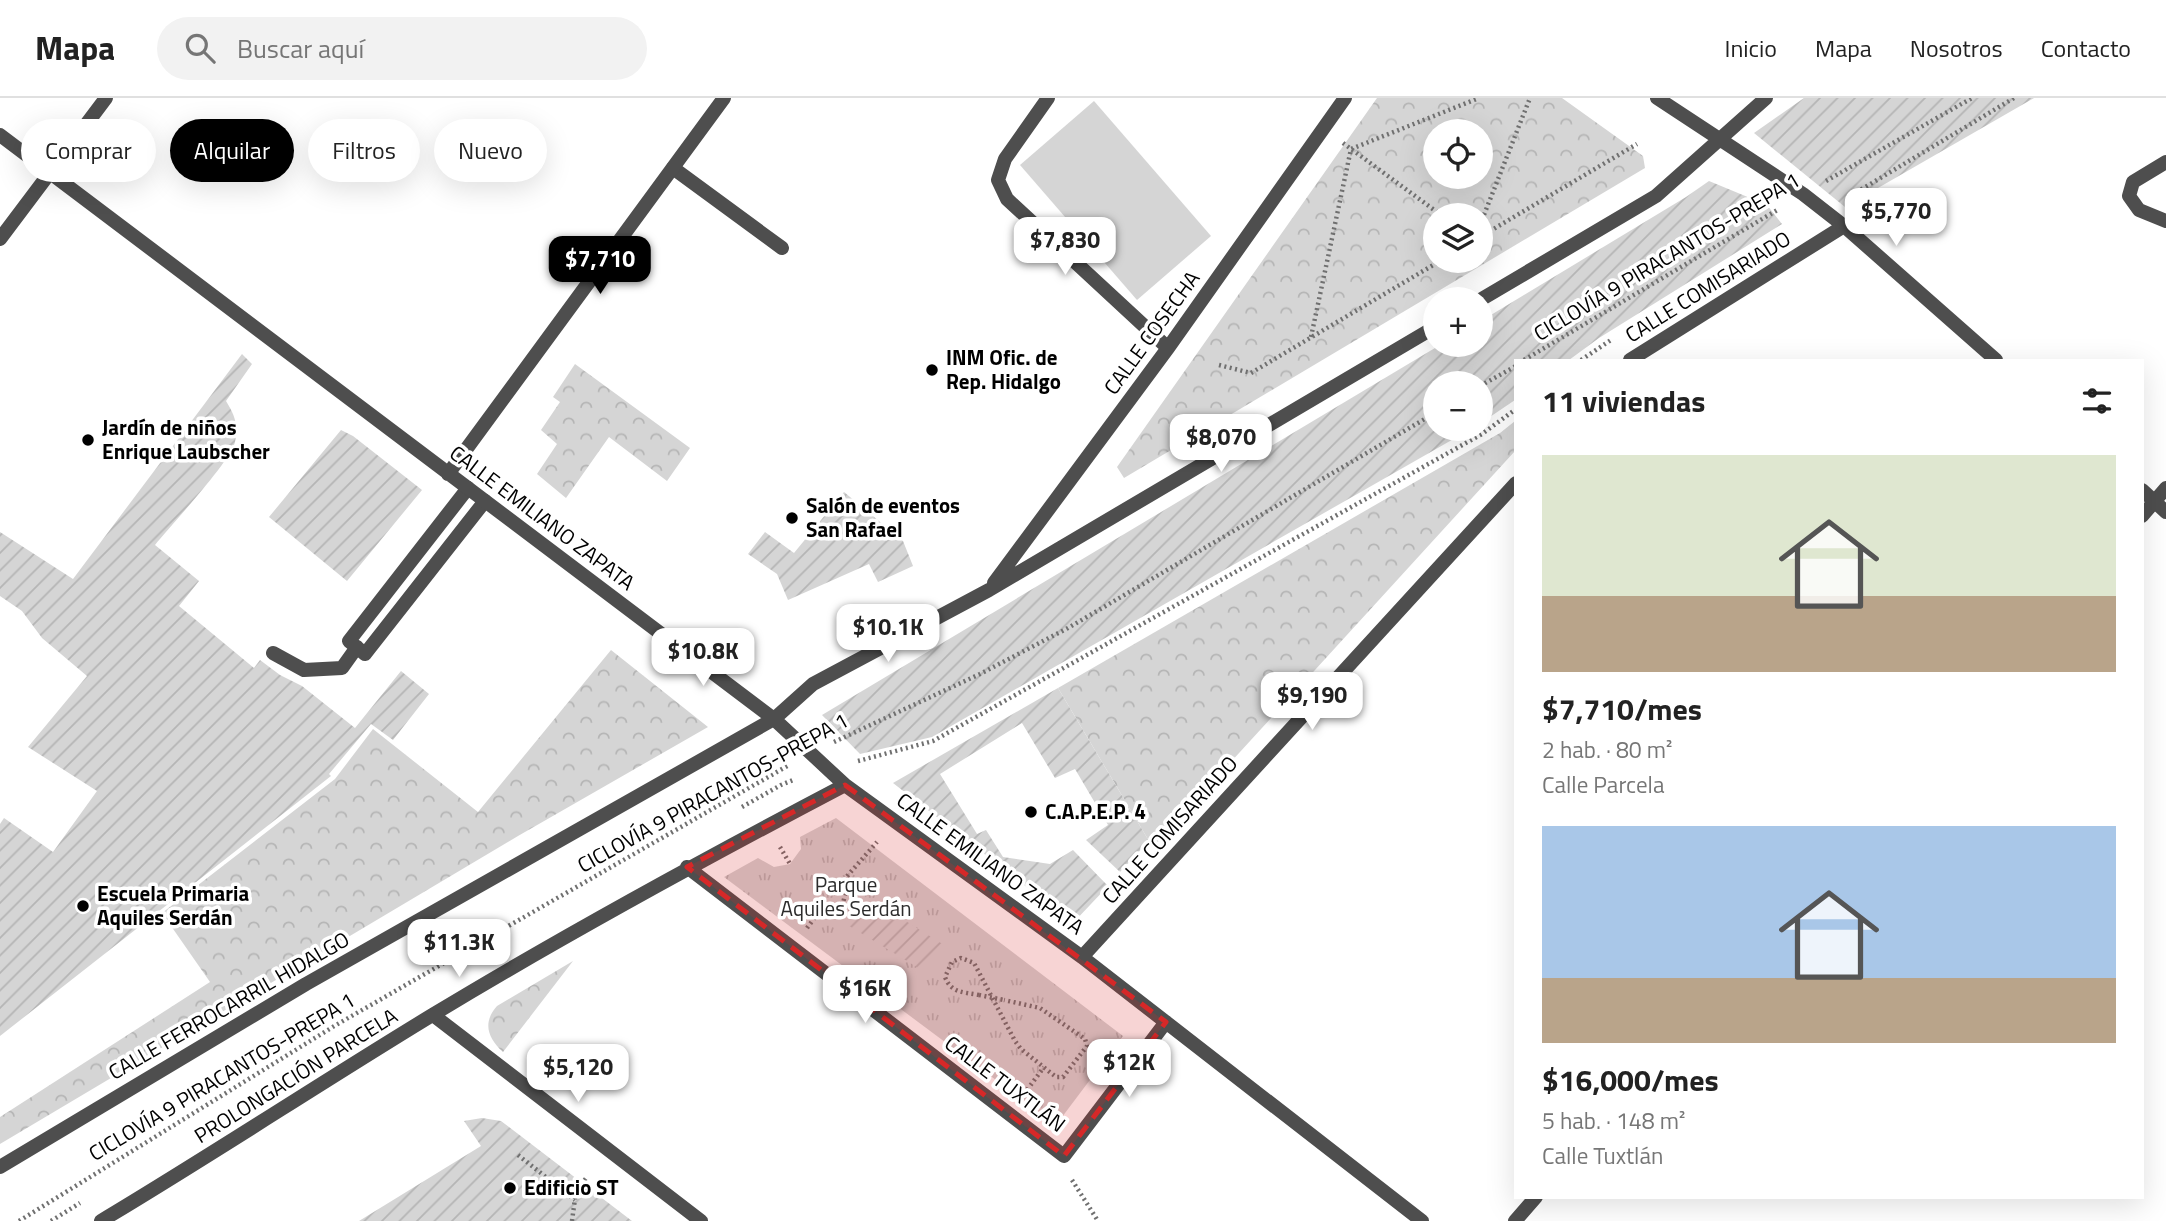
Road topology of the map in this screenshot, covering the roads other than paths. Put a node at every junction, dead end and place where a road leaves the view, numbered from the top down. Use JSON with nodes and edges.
{"nodes":[{"id":1,"x":106,"y":98,"type":"edge"},
{"id":2,"x":724,"y":98,"type":"edge"},
{"id":3,"x":1048,"y":98,"type":"edge"},
{"id":4,"x":1345,"y":98,"type":"edge"},
{"id":5,"x":1657,"y":98,"type":"edge"},
{"id":6,"x":1766,"y":98,"type":"edge"},
{"id":7,"x":91,"y":119,"type":"edge"},
{"id":8,"x":0,"y":135,"type":"edge"},
{"id":9,"x":1718,"y":140,"type":"junction"},
{"id":10,"x":21,"y":151,"type":"edge"},
{"id":11,"x":2166,"y":162,"type":"edge"},
{"id":12,"x":673,"y":168,"type":"junction"},
{"id":13,"x":44,"y":182,"type":"edge"},
{"id":14,"x":63,"y":182,"type":"edge"},
{"id":15,"x":2166,"y":221,"type":"edge"},
{"id":16,"x":1844,"y":226,"type":"junction"},
{"id":17,"x":0,"y":239,"type":"edge"},
{"id":18,"x":782,"y":248,"type":"dead end"},
{"id":19,"x":1493,"y":292,"type":"edge"},
{"id":20,"x":1423,"y":334,"type":"edge"},
{"id":21,"x":1168,"y":348,"type":"junction"},
{"id":22,"x":1632,"y":359,"type":"edge"},
{"id":23,"x":1995,"y":359,"type":"edge"},
{"id":24,"x":448,"y":474,"type":"junction"},
{"id":25,"x":1514,"y":485,"type":"edge"},
{"id":26,"x":468,"y":488,"type":"junction"},
{"id":27,"x":2166,"y":488,"type":"edge"},
{"id":28,"x":2144,"y":493,"type":"edge"},
{"id":29,"x":485,"y":501,"type":"junction"},
{"id":30,"x":2155,"y":502,"type":"junction"},
{"id":31,"x":2166,"y":512,"type":"edge"},
{"id":32,"x":2144,"y":514,"type":"edge"},
{"id":33,"x":989,"y":590,"type":"junction"},
{"id":34,"x":356,"y":648,"type":"junction"},
{"id":35,"x":273,"y":653,"type":"dead end"},
{"id":36,"x":774,"y":719,"type":"junction"},
{"id":37,"x":845,"y":785,"type":"junction"},
{"id":38,"x":687,"y":867,"type":"junction"},
{"id":39,"x":1082,"y":957,"type":"junction"},
{"id":40,"x":433,"y":1015,"type":"junction"},
{"id":41,"x":1166,"y":1022,"type":"junction"},
{"id":42,"x":0,"y":1167,"type":"edge"},
{"id":43,"x":1534,"y":1199,"type":"edge"},
{"id":44,"x":101,"y":1221,"type":"edge"},
{"id":45,"x":701,"y":1221,"type":"edge"},
{"id":46,"x":1422,"y":1221,"type":"edge"},
{"id":47,"x":1514,"y":1221,"type":"edge"}],
"edges":[{"from":1,"to":7,"type":"street"},
{"from":2,"to":12,"type":"street"},
{"from":3,"to":21,"type":"street"},
{"from":4,"to":21,"type":"street","name":"CALLE COSECHA"},
{"from":5,"to":9,"type":"street"},
{"from":6,"to":9,"type":"street"},
{"from":8,"to":10,"type":"street","name":"CALLE EMILIANO ZAPATA"},
{"from":9,"to":16,"type":"street"},
{"from":9,"to":19,"type":"street"},
{"from":11,"to":15,"type":"street"},
{"from":12,"to":18,"type":"street"},
{"from":12,"to":24,"type":"street"},
{"from":13,"to":17,"type":"street"},
{"from":14,"to":24,"type":"street","name":"CALLE EMILIANO ZAPATA"},
{"from":16,"to":22,"type":"street","name":"CALLE COMISARIADO"},
{"from":16,"to":23,"type":"street"},
{"from":20,"to":33,"type":"street","name":"CALLE FERROCARRIL HIDALGO"},
{"from":21,"to":33,"type":"street","name":"CALLE COSECHA"},
{"from":24,"to":26,"type":"street","name":"CALLE EMILIANO ZAPATA"},
{"from":25,"to":39,"type":"street","name":"CALLE COMISARIADO"},
{"from":26,"to":29,"type":"street","name":"CALLE EMILIANO ZAPATA"},
{"from":26,"to":34,"type":"street"},
{"from":27,"to":30,"type":"street"},
{"from":28,"to":30,"type":"street"},
{"from":29,"to":34,"type":"street"},
{"from":29,"to":36,"type":"street","name":"CALLE EMILIANO ZAPATA"},
{"from":30,"to":31,"type":"street"},
{"from":30,"to":32,"type":"street"},
{"from":33,"to":36,"type":"street","name":"CALLE FERROCARRIL HIDALGO"},
{"from":34,"to":35,"type":"street"},
{"from":36,"to":37,"type":"street","name":"CALLE EMILIANO ZAPATA"},
{"from":36,"to":42,"type":"street","name":"CALLE FERROCARRIL HIDALGO"},
{"from":37,"to":38,"type":"street","name":"PROLONGACIÓN PARCELA"},
{"from":37,"to":39,"type":"street","name":"CALLE EMILIANO ZAPATA"},
{"from":38,"to":40,"type":"street","name":"PROLONGACIÓN PARCELA"},
{"from":38,"to":41,"type":"street","name":"CALLE TUXTLÁN"},
{"from":39,"to":41,"type":"street","name":"CALLE EMILIANO ZAPATA"},
{"from":40,"to":44,"type":"street","name":"PROLONGACIÓN PARCELA"},
{"from":40,"to":45,"type":"street"},
{"from":41,"to":46,"type":"street","name":"CALLE EMILIANO ZAPATA"},
{"from":43,"to":47,"type":"street"}]}
